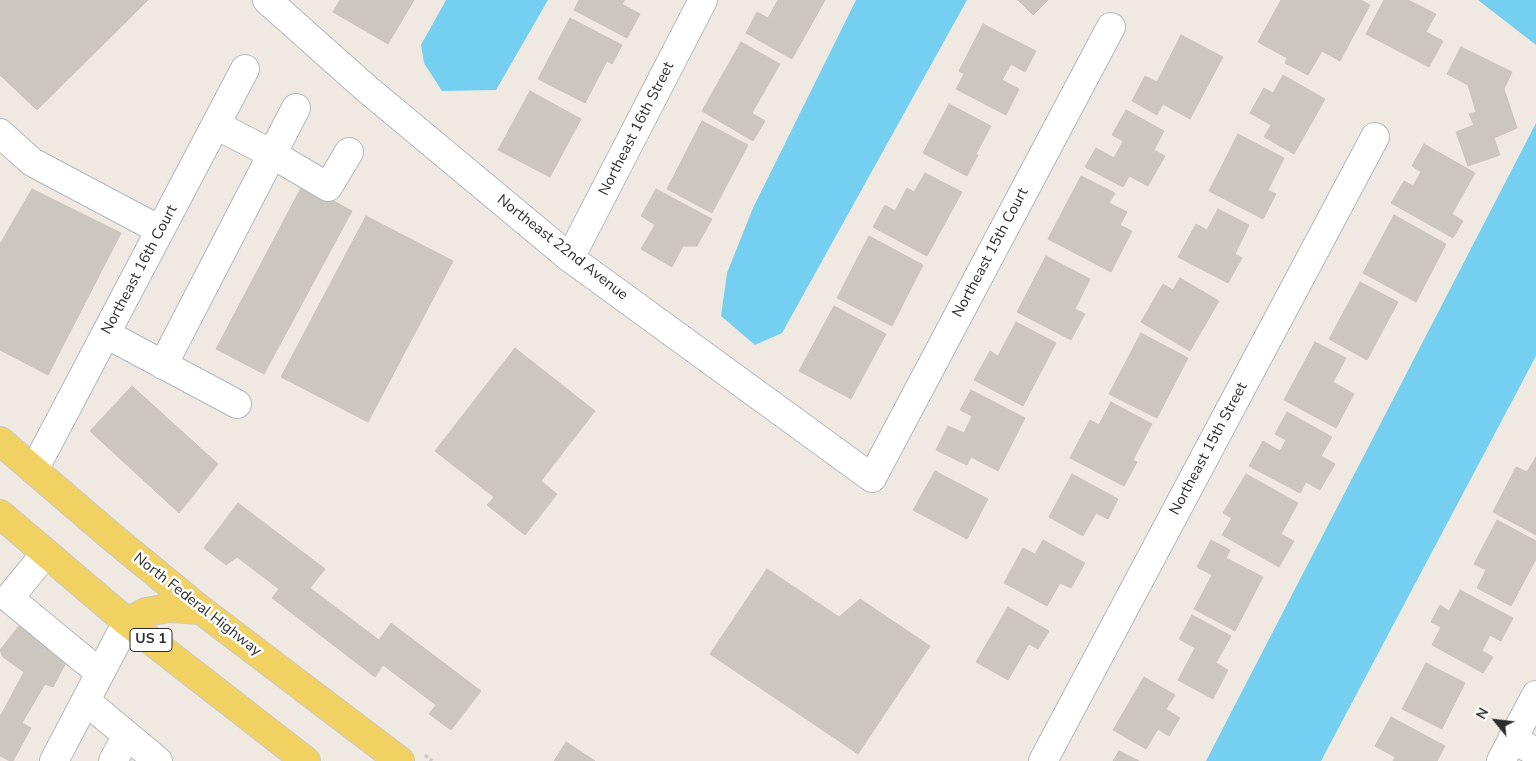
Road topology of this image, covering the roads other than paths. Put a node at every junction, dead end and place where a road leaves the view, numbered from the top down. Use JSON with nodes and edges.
{"nodes":[{"id":1,"x":703,"y":0,"type":"edge"},
{"id":2,"x":273,"y":2,"type":"edge"},
{"id":3,"x":1111,"y":27,"type":"dead end"},
{"id":4,"x":245,"y":69,"type":"dead end"},
{"id":5,"x":296,"y":108,"type":"dead end"},
{"id":6,"x":216,"y":125,"type":"junction"},
{"id":7,"x":0,"y":133,"type":"edge"},
{"id":8,"x":1375,"y":137,"type":"dead end"},
{"id":9,"x":349,"y":152,"type":"dead end"},
{"id":10,"x":272,"y":154,"type":"junction"},
{"id":11,"x":160,"y":230,"type":"junction"},
{"id":12,"x":570,"y":258,"type":"junction"},
{"id":13,"x":106,"y":334,"type":"junction"},
{"id":14,"x":163,"y":365,"type":"junction"},
{"id":15,"x":237,"y":404,"type":"dead end"},
{"id":16,"x":0,"y":441,"type":"edge"},
{"id":17,"x":0,"y":466,"type":"edge"},
{"id":18,"x":34,"y":470,"type":"junction"},
{"id":19,"x":872,"y":478,"type":"joint"},
{"id":20,"x":0,"y":514,"type":"edge"},
{"id":21,"x":46,"y":553,"type":"junction"},
{"id":22,"x":201,"y":610,"type":"junction"},
{"id":23,"x":127,"y":622,"type":"junction"},
{"id":24,"x":100,"y":673,"type":"junction"},
{"id":25,"x":1536,"y":695,"type":"edge"},
{"id":26,"x":86,"y":701,"type":"junction"},
{"id":27,"x":127,"y":735,"type":"junction"},
{"id":28,"x":1507,"y":750,"type":"edge"},
{"id":29,"x":1536,"y":752,"type":"edge"},
{"id":30,"x":54,"y":761,"type":"edge"},
{"id":31,"x":113,"y":761,"type":"edge"},
{"id":32,"x":158,"y":761,"type":"edge"},
{"id":33,"x":306,"y":761,"type":"edge"},
{"id":34,"x":400,"y":761,"type":"edge"},
{"id":35,"x":1043,"y":761,"type":"edge"}],
"edges":[{"from":1,"to":12,"type":"street","name":"Northeast 16th Street"},
{"from":2,"to":12,"type":"street","name":"Northeast 22nd Avenue"},
{"from":3,"to":19,"type":"street","name":"Northeast 15th Court"},
{"from":4,"to":6,"type":"street","name":"Northeast 16th Court"},
{"from":5,"to":10,"type":"street"},
{"from":6,"to":10,"type":"street"},
{"from":6,"to":11,"type":"street","name":"Northeast 16th Court"},
{"from":7,"to":11,"type":"street"},
{"from":8,"to":35,"type":"street","name":"Northeast 15th Street"},
{"from":9,"to":10,"type":"street"},
{"from":10,"to":14,"type":"street"},
{"from":11,"to":13,"type":"street","name":"Northeast 16th Court"},
{"from":12,"to":19,"type":"street","name":"Northeast 22nd Avenue"},
{"from":13,"to":14,"type":"street"},
{"from":13,"to":18,"type":"street","name":"Northeast 16th Court"},
{"from":14,"to":15,"type":"street"},
{"from":16,"to":18,"type":"main road","name":"North Federal Highway"},
{"from":17,"to":18,"type":"main road"},
{"from":18,"to":22,"type":"main road","name":"North Federal Highway"},
{"from":20,"to":21,"type":"main road","number":"US 1"},
{"from":21,"to":23,"type":"main road","number":"US 1"},
{"from":21,"to":24,"type":"street"},
{"from":22,"to":23,"type":"main road"},
{"from":22,"to":34,"type":"main road","name":"North Federal Highway"},
{"from":23,"to":24,"type":"street"},
{"from":23,"to":33,"type":"main road","number":"US 1"},
{"from":24,"to":26,"type":"street"},
{"from":25,"to":28,"type":"street"},
{"from":26,"to":27,"type":"street"},
{"from":26,"to":30,"type":"street"},
{"from":27,"to":31,"type":"street"},
{"from":27,"to":32,"type":"street"},
{"from":28,"to":29,"type":"street"}]}
